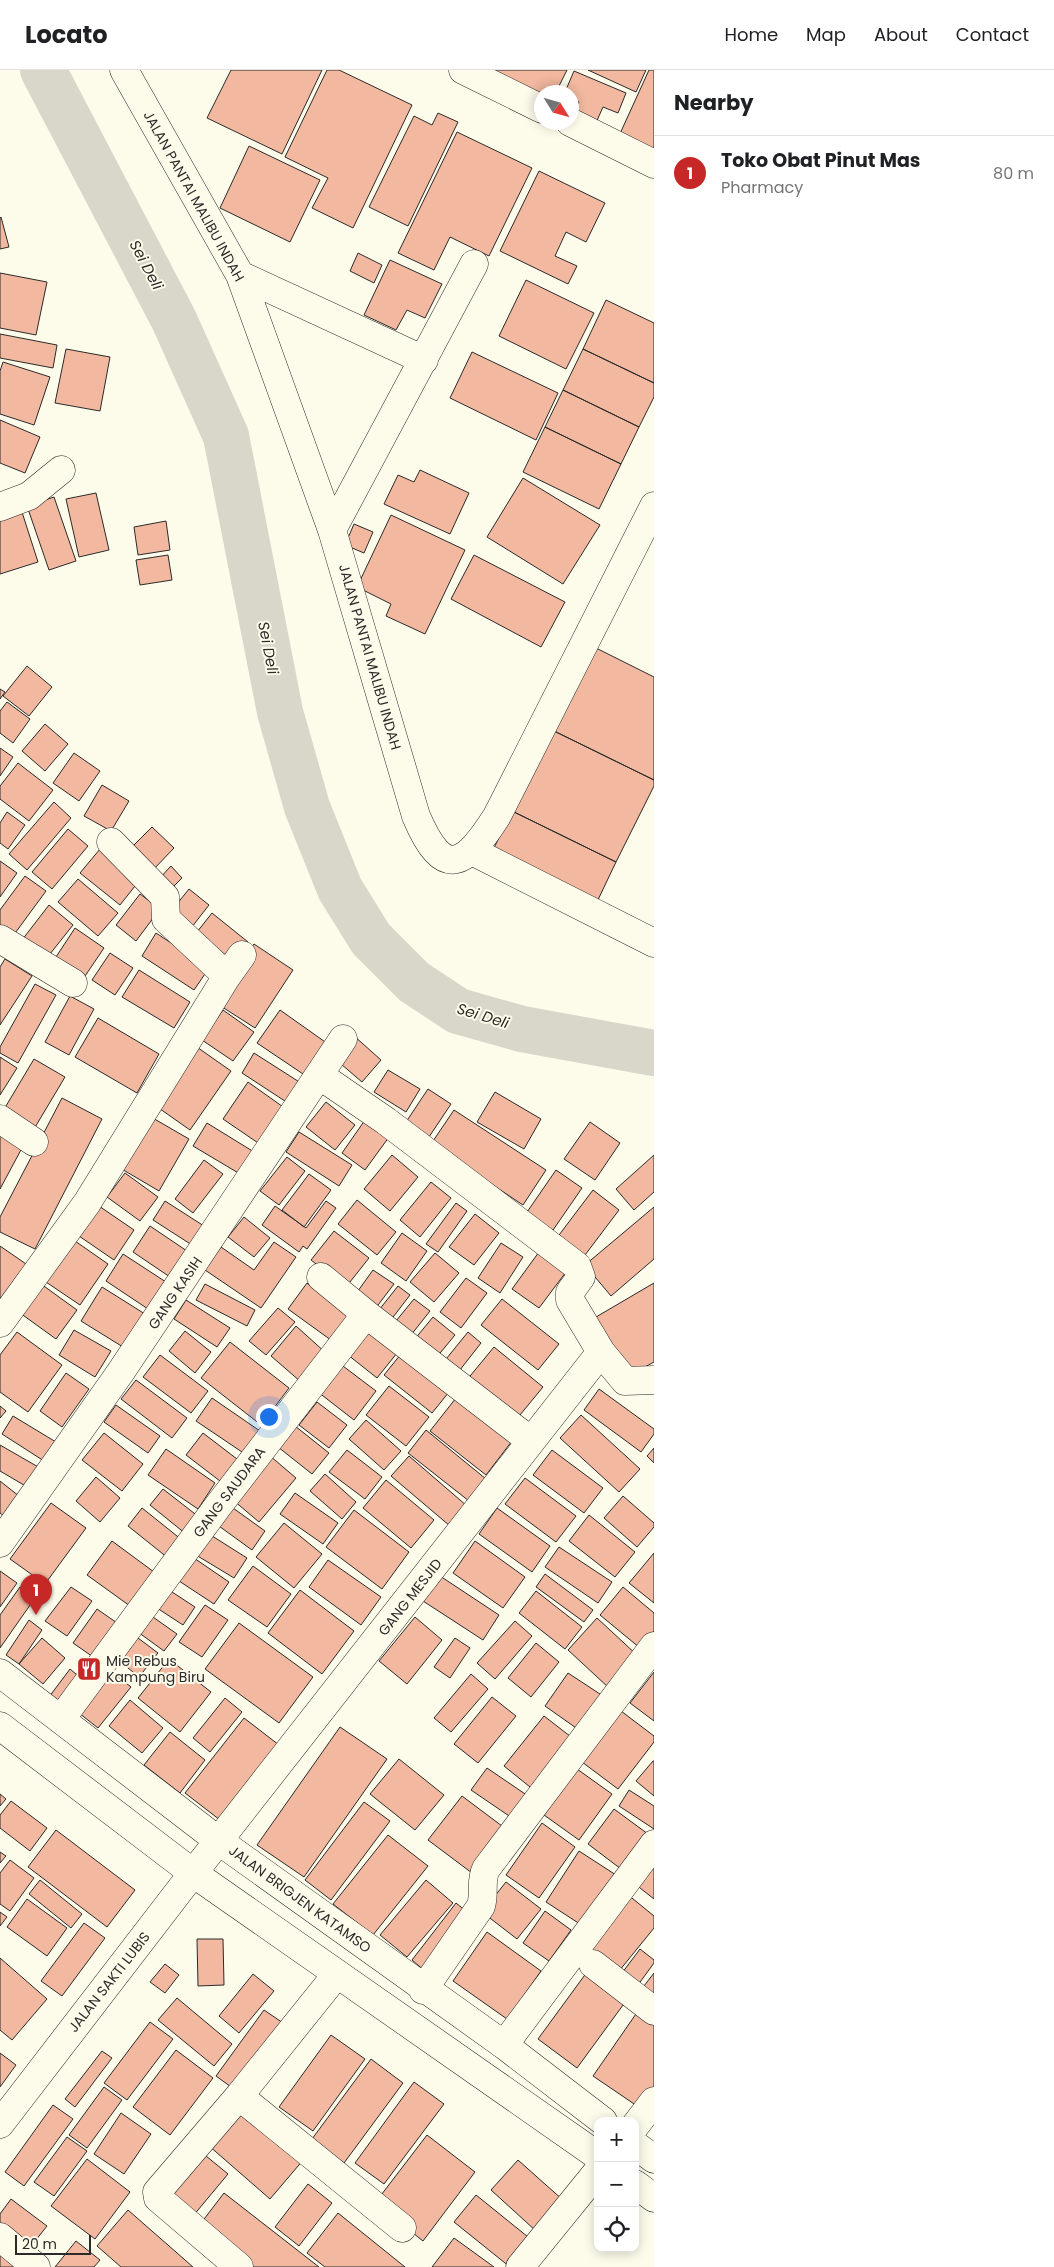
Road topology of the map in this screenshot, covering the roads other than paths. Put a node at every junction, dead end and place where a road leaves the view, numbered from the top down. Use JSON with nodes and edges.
{"nodes":[{"id":1,"x":124,"y":70,"type":"edge"},
{"id":2,"x":462,"y":70,"type":"edge"},
{"id":3,"x":534,"y":105,"type":"edge"},
{"id":4,"x":579,"y":126,"type":"edge"},
{"id":5,"x":654,"y":164,"type":"edge"},
{"id":6,"x":474,"y":264,"type":"dead end"},
{"id":7,"x":240,"y":275,"type":"junction"},
{"id":8,"x":424,"y":360,"type":"junction"},
{"id":9,"x":62,"y":470,"type":"dead end"},
{"id":10,"x":0,"y":506,"type":"edge"},
{"id":11,"x":654,"y":506,"type":"edge"},
{"id":12,"x":332,"y":530,"type":"junction"},
{"id":13,"x":111,"y":842,"type":"dead end"},
{"id":14,"x":472,"y":851,"type":"junction"},
{"id":15,"x":0,"y":939,"type":"edge"},
{"id":16,"x":654,"y":943,"type":"edge"},
{"id":17,"x":73,"y":983,"type":"dead end"},
{"id":18,"x":342,"y":1039,"type":"dead end"},
{"id":19,"x":319,"y":1074,"type":"junction"},
{"id":20,"x":0,"y":1119,"type":"edge"},
{"id":21,"x":34,"y":1142,"type":"dead end"},
{"id":22,"x":321,"y":1277,"type":"dead end"},
{"id":23,"x":366,"y":1314,"type":"junction"},
{"id":24,"x":0,"y":1323,"type":"edge"},
{"id":25,"x":600,"y":1352,"type":"junction"},
{"id":26,"x":654,"y":1380,"type":"edge"},
{"id":27,"x":531,"y":1441,"type":"junction"},
{"id":28,"x":0,"y":1543,"type":"edge"},
{"id":29,"x":654,"y":1646,"type":"edge"},
{"id":30,"x":0,"y":1673,"type":"edge"},
{"id":31,"x":60,"y":1719,"type":"junction"},
{"id":32,"x":0,"y":1726,"type":"edge"},
{"id":33,"x":219,"y":1841,"type":"junction"},
{"id":34,"x":654,"y":1844,"type":"edge"},
{"id":35,"x":193,"y":1873,"type":"junction"},
{"id":36,"x":593,"y":1964,"type":"dead end"},
{"id":37,"x":337,"y":1974,"type":"junction"},
{"id":38,"x":423,"y":1990,"type":"junction"},
{"id":39,"x":654,"y":2011,"type":"edge"},
{"id":40,"x":504,"y":2046,"type":"junction"},
{"id":41,"x":239,"y":2096,"type":"junction"},
{"id":42,"x":654,"y":2101,"type":"edge"},
{"id":43,"x":598,"y":2117,"type":"edge"},
{"id":44,"x":639,"y":2121,"type":"edge"},
{"id":45,"x":0,"y":2124,"type":"edge"},
{"id":46,"x":639,"y":2148,"type":"edge"},
{"id":47,"x":594,"y":2153,"type":"edge"},
{"id":48,"x":654,"y":2158,"type":"edge"},
{"id":49,"x":594,"y":2176,"type":"edge"},
{"id":50,"x":639,"y":2187,"type":"edge"},
{"id":51,"x":654,"y":2198,"type":"edge"},
{"id":52,"x":402,"y":2228,"type":"dead end"},
{"id":53,"x":0,"y":2237,"type":"edge"},
{"id":54,"x":36,"y":2267,"type":"edge"},
{"id":55,"x":239,"y":2267,"type":"edge"},
{"id":56,"x":520,"y":2267,"type":"edge"}],
"edges":[{"from":1,"to":7,"type":"street","name":"JALAN PANTAI MALIBU INDAH"},
{"from":2,"to":3,"type":"street"},
{"from":4,"to":5,"type":"street"},
{"from":6,"to":8,"type":"street"},
{"from":7,"to":8,"type":"street"},
{"from":7,"to":12,"type":"street","name":"JALAN PANTAI MALIBU INDAH"},
{"from":8,"to":12,"type":"street"},
{"from":9,"to":10,"type":"street"},
{"from":11,"to":14,"type":"street"},
{"from":12,"to":14,"type":"street","name":"JALAN PANTAI MALIBU INDAH"},
{"from":13,"to":24,"type":"street"},
{"from":14,"to":16,"type":"street"},
{"from":15,"to":17,"type":"street"},
{"from":18,"to":19,"type":"street","name":"GANG KASIH"},
{"from":19,"to":25,"type":"street"},
{"from":19,"to":28,"type":"street","name":"GANG KASIH"},
{"from":20,"to":21,"type":"street"},
{"from":22,"to":23,"type":"street"},
{"from":23,"to":27,"type":"street"},
{"from":23,"to":31,"type":"street","name":"GANG SAUDARA"},
{"from":25,"to":26,"type":"street"},
{"from":25,"to":27,"type":"street","name":"GANG MESJID"},
{"from":27,"to":33,"type":"street","name":"GANG MESJID"},
{"from":29,"to":38,"type":"street"},
{"from":30,"to":31,"type":"street","name":"JALAN BRIGJEN KATAMSO"},
{"from":31,"to":33,"type":"street","name":"JALAN BRIGJEN KATAMSO"},
{"from":32,"to":35,"type":"street"},
{"from":33,"to":35,"type":"street","name":"JALAN SAKTI LUBIS"},
{"from":33,"to":38,"type":"street","name":"JALAN BRIGJEN KATAMSO"},
{"from":34,"to":40,"type":"street"},
{"from":35,"to":37,"type":"street"},
{"from":35,"to":45,"type":"street","name":"JALAN SAKTI LUBIS"},
{"from":36,"to":39,"type":"street"},
{"from":37,"to":41,"type":"street"},
{"from":37,"to":47,"type":"street"},
{"from":38,"to":40,"type":"street","name":"JALAN BRIGJEN KATAMSO"},
{"from":40,"to":43,"type":"street","name":"JALAN BRIGJEN KATAMSO"},
{"from":41,"to":52,"type":"street"},
{"from":41,"to":55,"type":"street"},
{"from":42,"to":44,"type":"street"},
{"from":46,"to":48,"type":"street"},
{"from":49,"to":56,"type":"street"},
{"from":50,"to":51,"type":"street"},
{"from":53,"to":54,"type":"street"}]}
